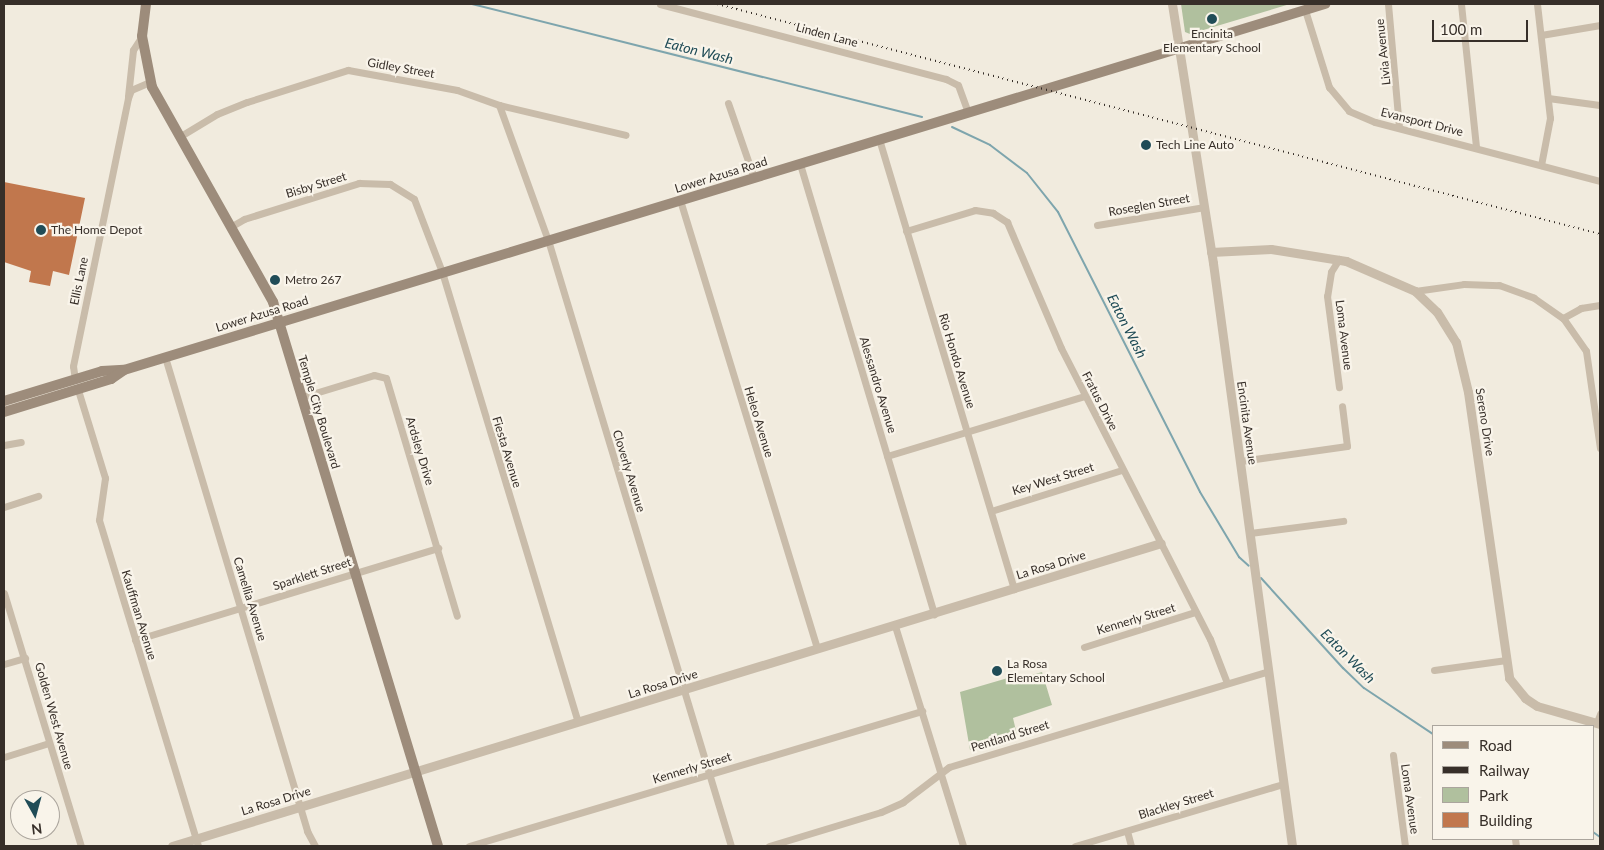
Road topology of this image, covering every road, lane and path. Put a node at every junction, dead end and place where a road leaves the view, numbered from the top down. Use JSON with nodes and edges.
{"nodes":[{"id":1,"x":146,"y":4,"type":"edge"},
{"id":2,"x":660,"y":4,"type":"edge"},
{"id":3,"x":1172,"y":4,"type":"edge"},
{"id":4,"x":1325,"y":4,"type":"edge"},
{"id":5,"x":1388,"y":4,"type":"edge"},
{"id":6,"x":1461,"y":4,"type":"edge"},
{"id":7,"x":1537,"y":4,"type":"edge"},
{"id":8,"x":1305,"y":10,"type":"junction"},
{"id":9,"x":1600,"y":25,"type":"edge"},
{"id":10,"x":1541,"y":35,"type":"junction"},
{"id":11,"x":142,"y":36,"type":"junction"},
{"id":12,"x":1178,"y":48,"type":"junction"},
{"id":13,"x":150,"y":82,"type":"junction"},
{"id":14,"x":128,"y":98,"type":"junction"},
{"id":15,"x":1548,"y":98,"type":"junction"},
{"id":16,"x":728,"y":102,"type":"dead end"},
{"id":17,"x":499,"y":105,"type":"junction"},
{"id":18,"x":1600,"y":105,"type":"edge"},
{"id":19,"x":968,"y":112,"type":"junction"},
{"id":20,"x":1399,"y":128,"type":"junction"},
{"id":21,"x":626,"y":135,"type":"dead end"},
{"id":22,"x":179,"y":137,"type":"junction"},
{"id":23,"x":879,"y":139,"type":"junction"},
{"id":24,"x":1476,"y":146,"type":"junction"},
{"id":25,"x":800,"y":164,"type":"junction"},
{"id":26,"x":1541,"y":166,"type":"junction"},
{"id":27,"x":754,"y":178,"type":"junction"},
{"id":28,"x":1600,"y":181,"type":"edge"},
{"id":29,"x":407,"y":192,"type":"joint"},
{"id":30,"x":680,"y":200,"type":"junction"},
{"id":31,"x":1204,"y":207,"type":"junction"},
{"id":32,"x":1097,"y":225,"type":"dead end"},
{"id":33,"x":232,"y":226,"type":"junction"},
{"id":34,"x":906,"y":231,"type":"junction"},
{"id":35,"x":548,"y":240,"type":"junction"},
{"id":36,"x":1211,"y":252,"type":"junction"},
{"id":37,"x":1339,"y":259,"type":"junction"},
{"id":38,"x":442,"y":272,"type":"junction"},
{"id":39,"x":1416,"y":291,"type":"junction"},
{"id":40,"x":1600,"y":305,"type":"edge"},
{"id":41,"x":1563,"y":318,"type":"junction"},
{"id":42,"x":279,"y":322,"type":"junction"},
{"id":43,"x":164,"y":357,"type":"junction"},
{"id":44,"x":124,"y":370,"type":"junction"},
{"id":45,"x":77,"y":385,"type":"junction"},
{"id":46,"x":1339,"y":387,"type":"dead end"},
{"id":47,"x":1084,"y":396,"type":"junction"},
{"id":48,"x":302,"y":397,"type":"junction"},
{"id":49,"x":4,"y":401,"type":"edge"},
{"id":50,"x":1342,"y":406,"type":"dead end"},
{"id":51,"x":4,"y":412,"type":"edge"},
{"id":52,"x":967,"y":432,"type":"junction"},
{"id":53,"x":21,"y":442,"type":"dead end"},
{"id":54,"x":4,"y":445,"type":"edge"},
{"id":55,"x":1600,"y":448,"type":"edge"},
{"id":56,"x":887,"y":456,"type":"junction"},
{"id":57,"x":1240,"y":461,"type":"junction"},
{"id":58,"x":1122,"y":470,"type":"junction"},
{"id":59,"x":38,"y":496,"type":"dead end"},
{"id":60,"x":4,"y":507,"type":"edge"},
{"id":61,"x":991,"y":511,"type":"junction"},
{"id":62,"x":1343,"y":521,"type":"dead end"},
{"id":63,"x":1250,"y":534,"type":"junction"},
{"id":64,"x":1161,"y":544,"type":"junction"},
{"id":65,"x":438,"y":548,"type":"junction"},
{"id":66,"x":356,"y":572,"type":"junction"},
{"id":67,"x":1014,"y":589,"type":"junction"},
{"id":68,"x":4,"y":593,"type":"edge"},
{"id":69,"x":242,"y":608,"type":"junction"},
{"id":70,"x":1195,"y":612,"type":"junction"},
{"id":71,"x":934,"y":614,"type":"junction"},
{"id":72,"x":457,"y":616,"type":"dead end"},
{"id":73,"x":894,"y":626,"type":"junction"},
{"id":74,"x":135,"y":640,"type":"junction"},
{"id":75,"x":1084,"y":647,"type":"dead end"},
{"id":76,"x":817,"y":650,"type":"junction"},
{"id":77,"x":25,"y":658,"type":"junction"},
{"id":78,"x":1506,"y":660,"type":"junction"},
{"id":79,"x":4,"y":664,"type":"edge"},
{"id":80,"x":1434,"y":670,"type":"dead end"},
{"id":81,"x":1268,"y":671,"type":"junction"},
{"id":82,"x":1227,"y":683,"type":"junction"},
{"id":83,"x":684,"y":691,"type":"junction"},
{"id":84,"x":922,"y":711,"type":"junction"},
{"id":85,"x":1599,"y":720,"type":"edge"},
{"id":86,"x":578,"y":722,"type":"junction"},
{"id":87,"x":49,"y":743,"type":"junction"},
{"id":88,"x":1393,"y":755,"type":"dead end"},
{"id":89,"x":4,"y":757,"type":"edge"},
{"id":90,"x":415,"y":773,"type":"junction"},
{"id":91,"x":940,"y":773,"type":"junction"},
{"id":92,"x":709,"y":775,"type":"junction"},
{"id":93,"x":1283,"y":784,"type":"junction"},
{"id":94,"x":301,"y":806,"type":"junction"},
{"id":95,"x":1127,"y":831,"type":"junction"},
{"id":96,"x":197,"y":843,"type":"edge"},
{"id":97,"x":81,"y":846,"type":"edge"},
{"id":98,"x":172,"y":846,"type":"edge"},
{"id":99,"x":315,"y":846,"type":"edge"},
{"id":100,"x":438,"y":846,"type":"edge"},
{"id":101,"x":469,"y":846,"type":"edge"},
{"id":102,"x":731,"y":846,"type":"edge"},
{"id":103,"x":770,"y":846,"type":"edge"},
{"id":104,"x":963,"y":846,"type":"edge"},
{"id":105,"x":1075,"y":846,"type":"edge"},
{"id":106,"x":1131,"y":846,"type":"edge"},
{"id":107,"x":1292,"y":846,"type":"edge"},
{"id":108,"x":1405,"y":846,"type":"edge"}],
"edges":[{"from":1,"to":11,"type":"main road","name":"Temple City Boulevard"},
{"from":2,"to":19,"type":"street","name":"Linden Lane"},
{"from":3,"to":12,"type":"street","name":"Encinita Avenue"},
{"from":4,"to":8,"type":"main road","name":"Lower Azusa Road"},
{"from":5,"to":20,"type":"street","name":"Livia Avenue"},
{"from":6,"to":24,"type":"street"},
{"from":7,"to":10,"type":"street"},
{"from":8,"to":12,"type":"main road","name":"Lower Azusa Road"},
{"from":8,"to":20,"type":"street","name":"Evansport Drive"},
{"from":9,"to":10,"type":"street"},
{"from":10,"to":15,"type":"street"},
{"from":11,"to":13,"type":"main road","name":"Temple City Boulevard"},
{"from":11,"to":14,"type":"street","name":"Ellis Lane"},
{"from":12,"to":19,"type":"main road","name":"Lower Azusa Road"},
{"from":12,"to":31,"type":"street","name":"Encinita Avenue"},
{"from":13,"to":14,"type":"street"},
{"from":13,"to":22,"type":"main road","name":"Temple City Boulevard"},
{"from":14,"to":45,"type":"street","name":"Ellis Lane"},
{"from":15,"to":18,"type":"street"},
{"from":15,"to":26,"type":"street"},
{"from":16,"to":27,"type":"street"},
{"from":17,"to":21,"type":"street","name":"Gidley Street"},
{"from":17,"to":22,"type":"street","name":"Gidley Street"},
{"from":17,"to":35,"type":"street","name":"Cloverly Avenue"},
{"from":19,"to":23,"type":"main road","name":"Lower Azusa Road"},
{"from":20,"to":24,"type":"street","name":"Evansport Drive"},
{"from":22,"to":33,"type":"main road","name":"Temple City Boulevard"},
{"from":23,"to":25,"type":"main road","name":"Lower Azusa Road"},
{"from":23,"to":34,"type":"street","name":"Rio Hondo Avenue"},
{"from":24,"to":26,"type":"street","name":"Evansport Drive"},
{"from":25,"to":27,"type":"main road","name":"Lower Azusa Road"},
{"from":25,"to":56,"type":"street","name":"Alessandro Avenue"},
{"from":26,"to":28,"type":"street","name":"Evansport Drive"},
{"from":27,"to":30,"type":"main road","name":"Lower Azusa Road"},
{"from":29,"to":33,"type":"street","name":"Bisby Street"},
{"from":29,"to":38,"type":"street","name":"Fiesta Avenue"},
{"from":30,"to":35,"type":"main road","name":"Lower Azusa Road"},
{"from":30,"to":76,"type":"street","name":"Heleo Avenue"},
{"from":31,"to":32,"type":"street","name":"Roseglen Street"},
{"from":31,"to":36,"type":"street","name":"Encinita Avenue"},
{"from":33,"to":42,"type":"main road","name":"Temple City Boulevard"},
{"from":34,"to":47,"type":"street","name":"Fratus Drive"},
{"from":34,"to":52,"type":"street","name":"Rio Hondo Avenue"},
{"from":35,"to":38,"type":"main road","name":"Lower Azusa Road"},
{"from":35,"to":83,"type":"street","name":"Cloverly Avenue"},
{"from":36,"to":37,"type":"street","name":"Sereno Drive"},
{"from":36,"to":57,"type":"street","name":"Encinita Avenue"},
{"from":37,"to":39,"type":"street","name":"Sereno Drive"},
{"from":37,"to":46,"type":"street","name":"Loma Avenue"},
{"from":38,"to":42,"type":"main road","name":"Lower Azusa Road"},
{"from":38,"to":86,"type":"street","name":"Fiesta Avenue"},
{"from":39,"to":41,"type":"street"},
{"from":39,"to":78,"type":"street","name":"Sereno Drive"},
{"from":40,"to":41,"type":"street"},
{"from":41,"to":55,"type":"street"},
{"from":42,"to":43,"type":"main road","name":"Lower Azusa Road"},
{"from":42,"to":48,"type":"main road","name":"Temple City Boulevard"},
{"from":43,"to":44,"type":"main road","name":"Lower Azusa Road"},
{"from":43,"to":69,"type":"street","name":"Camellia Avenue"},
{"from":44,"to":45,"type":"main road","name":"Lower Azusa Road"},
{"from":44,"to":45,"type":"main road","name":"Lower Azusa Road"},
{"from":45,"to":49,"type":"main road","name":"Lower Azusa Road"},
{"from":45,"to":51,"type":"main road","name":"Lower Azusa Road"},
{"from":45,"to":74,"type":"street","name":"Kauffman Avenue"},
{"from":47,"to":52,"type":"street"},
{"from":47,"to":58,"type":"street","name":"Fratus Drive"},
{"from":48,"to":65,"type":"street","name":"Ardsley Drive"},
{"from":48,"to":66,"type":"main road","name":"Temple City Boulevard"},
{"from":50,"to":57,"type":"street"},
{"from":52,"to":56,"type":"street"},
{"from":52,"to":61,"type":"street","name":"Rio Hondo Avenue"},
{"from":53,"to":54,"type":"street"},
{"from":56,"to":71,"type":"street","name":"Alessandro Avenue"},
{"from":57,"to":63,"type":"street","name":"Encinita Avenue"},
{"from":58,"to":61,"type":"street","name":"Key West Street"},
{"from":58,"to":64,"type":"street","name":"Fratus Drive"},
{"from":59,"to":60,"type":"street"},
{"from":61,"to":67,"type":"street","name":"Rio Hondo Avenue"},
{"from":62,"to":63,"type":"street"},
{"from":63,"to":81,"type":"street","name":"Encinita Avenue"},
{"from":64,"to":67,"type":"street","name":"La Rosa Drive"},
{"from":64,"to":70,"type":"street","name":"Fratus Drive"},
{"from":65,"to":66,"type":"street","name":"Sparklett Street"},
{"from":65,"to":72,"type":"street","name":"Ardsley Drive"},
{"from":66,"to":69,"type":"street","name":"Sparklett Street"},
{"from":66,"to":90,"type":"main road","name":"Temple City Boulevard"},
{"from":67,"to":71,"type":"street","name":"La Rosa Drive"},
{"from":68,"to":77,"type":"street","name":"Golden West Avenue"},
{"from":69,"to":74,"type":"street","name":"Sparklett Street"},
{"from":69,"to":94,"type":"street","name":"Camellia Avenue"},
{"from":70,"to":75,"type":"street","name":"Kennerly Street"},
{"from":70,"to":82,"type":"street","name":"Fratus Drive"},
{"from":71,"to":73,"type":"street","name":"La Rosa Drive"},
{"from":73,"to":76,"type":"street","name":"La Rosa Drive"},
{"from":73,"to":84,"type":"street"},
{"from":74,"to":96,"type":"street","name":"Kauffman Avenue"},
{"from":76,"to":83,"type":"street","name":"La Rosa Drive"},
{"from":77,"to":79,"type":"street"},
{"from":77,"to":87,"type":"street","name":"Golden West Avenue"},
{"from":78,"to":80,"type":"street"},
{"from":78,"to":85,"type":"street","name":"Sereno Drive"},
{"from":81,"to":82,"type":"street","name":"Pentland Street"},
{"from":81,"to":93,"type":"street","name":"Encinita Avenue"},
{"from":82,"to":91,"type":"street","name":"Pentland Street"},
{"from":83,"to":86,"type":"street","name":"La Rosa Drive"},
{"from":83,"to":92,"type":"street","name":"Cloverly Avenue"},
{"from":84,"to":91,"type":"street"},
{"from":84,"to":92,"type":"street","name":"Kennerly Street"},
{"from":86,"to":90,"type":"street","name":"La Rosa Drive"},
{"from":87,"to":89,"type":"street"},
{"from":87,"to":97,"type":"street","name":"Golden West Avenue"},
{"from":88,"to":108,"type":"street","name":"Loma Avenue"},
{"from":90,"to":94,"type":"street","name":"La Rosa Drive"},
{"from":90,"to":100,"type":"main road","name":"Temple City Boulevard"},
{"from":91,"to":103,"type":"street","name":"Pentland Street"},
{"from":91,"to":104,"type":"street"},
{"from":92,"to":101,"type":"street","name":"Kennerly Street"},
{"from":92,"to":102,"type":"street","name":"Cloverly Avenue"},
{"from":93,"to":95,"type":"street","name":"Blackley Street"},
{"from":93,"to":107,"type":"street","name":"Encinita Avenue"},
{"from":94,"to":96,"type":"street","name":"La Rosa Drive"},
{"from":94,"to":99,"type":"street","name":"Camellia Avenue"},
{"from":95,"to":105,"type":"street","name":"Blackley Street"},
{"from":95,"to":106,"type":"street"},
{"from":96,"to":98,"type":"street","name":"La Rosa Drive"}]}
